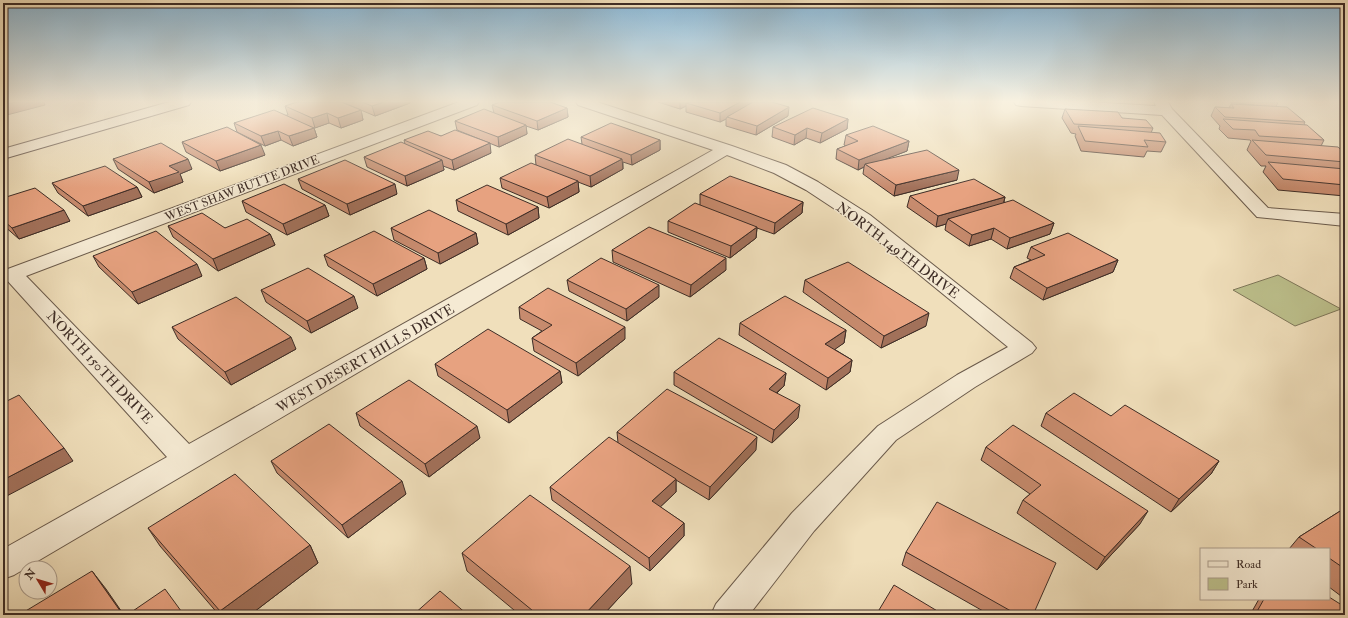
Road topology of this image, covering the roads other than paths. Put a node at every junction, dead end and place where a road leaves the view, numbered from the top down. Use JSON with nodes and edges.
{"nodes":[{"id":1,"x":84,"y":131,"type":"edge"},
{"id":2,"x":395,"y":131,"type":"edge"},
{"id":3,"x":671,"y":131,"type":"edge"},
{"id":4,"x":1186,"y":131,"type":"edge"},
{"id":5,"x":726,"y":149,"type":"junction"},
{"id":6,"x":3,"y":154,"type":"edge"},
{"id":7,"x":1345,"y":220,"type":"edge"},
{"id":8,"x":12,"y":274,"type":"joint"},
{"id":9,"x":187,"y":460,"type":"junction"},
{"id":10,"x":3,"y":565,"type":"edge"},
{"id":11,"x":728,"y":615,"type":"edge"}],
"edges":[{"from":1,"to":6,"type":"street"},
{"from":2,"to":8,"type":"street","name":"WEST SHAW BUTTE DRIVE"},
{"from":3,"to":5,"type":"street","name":"NORTH 149TH DRIVE"},
{"from":4,"to":7,"type":"street"},
{"from":5,"to":9,"type":"street","name":"WEST DESERT HILLS DRIVE"},
{"from":5,"to":11,"type":"street","name":"NORTH 149TH DRIVE"},
{"from":8,"to":9,"type":"street","name":"NORTH 150TH DRIVE"},
{"from":9,"to":10,"type":"street","name":"WEST DESERT HILLS DRIVE"}]}
